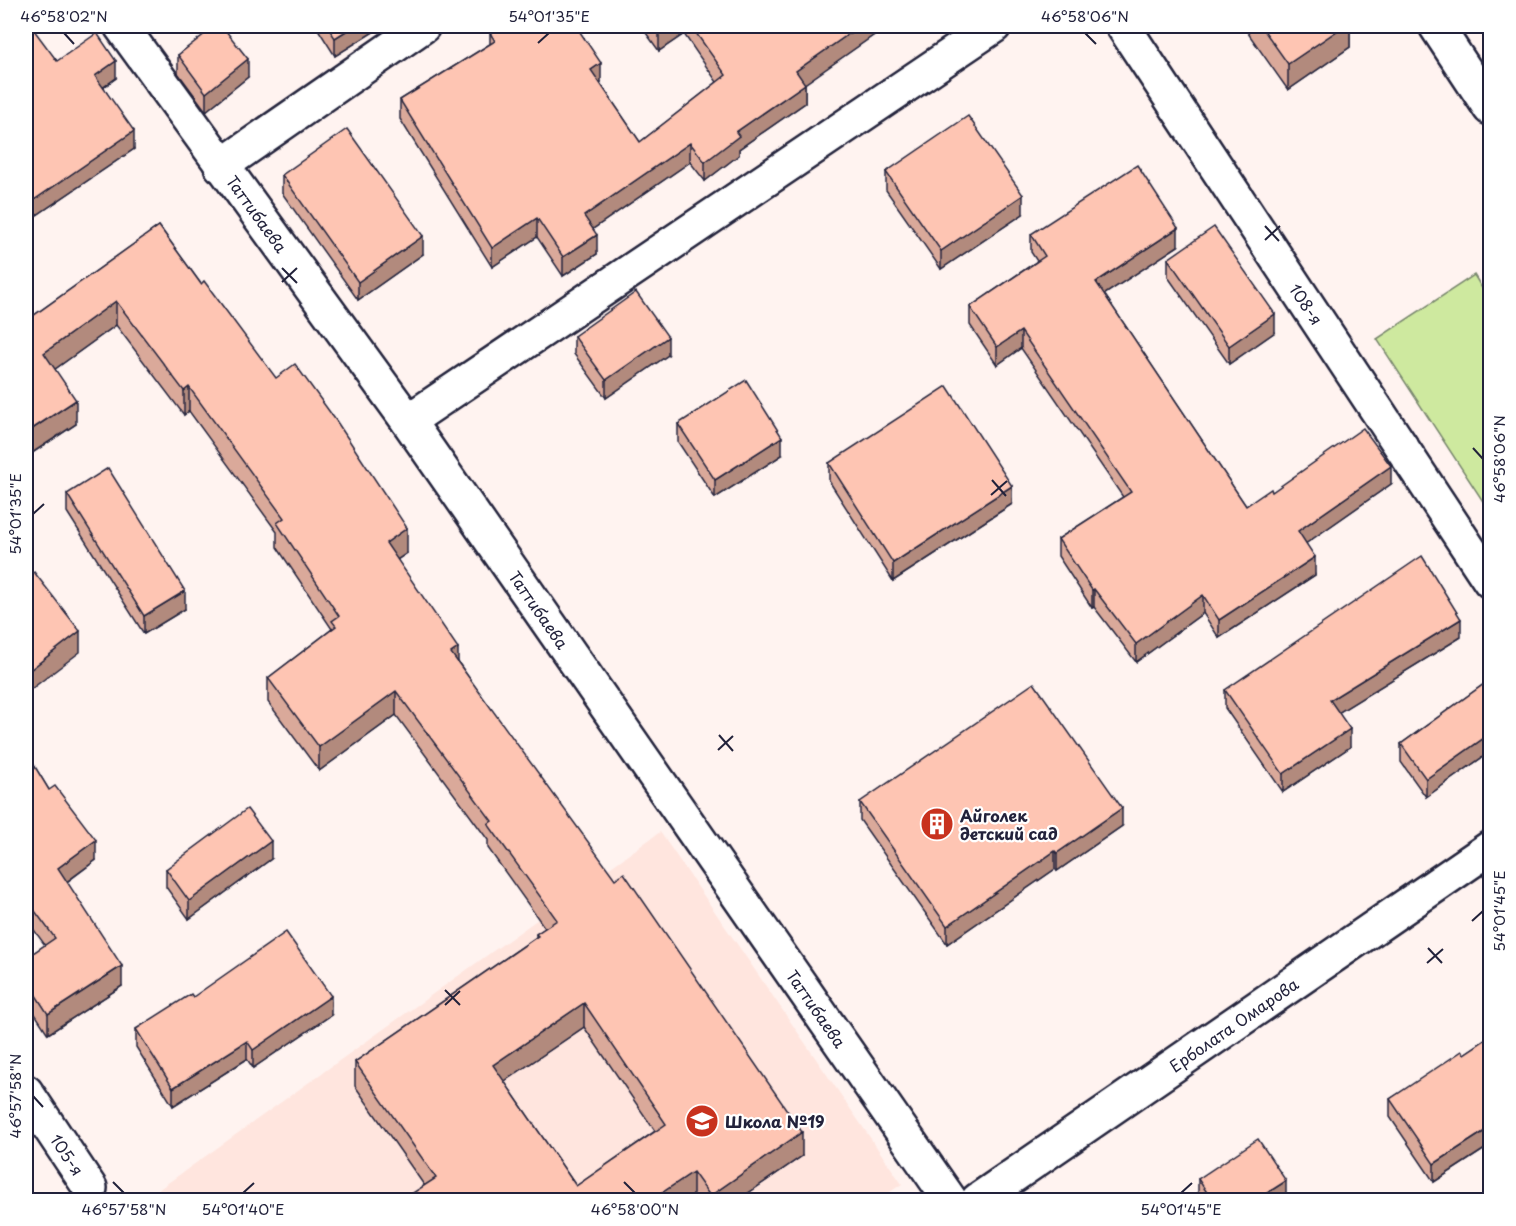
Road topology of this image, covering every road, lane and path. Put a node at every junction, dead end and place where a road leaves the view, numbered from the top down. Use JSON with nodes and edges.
{"nodes":[{"id":1,"x":121,"y":26,"type":"edge"},
{"id":2,"x":423,"y":26,"type":"edge"},
{"id":3,"x":994,"y":26,"type":"edge"},
{"id":4,"x":1123,"y":26,"type":"edge"},
{"id":5,"x":1436,"y":26,"type":"edge"},
{"id":6,"x":1491,"y":108,"type":"edge"},
{"id":7,"x":221,"y":166,"type":"junction"},
{"id":8,"x":408,"y":421,"type":"junction"},
{"id":9,"x":1491,"y":581,"type":"edge"},
{"id":10,"x":1491,"y":848,"type":"edge"},
{"id":11,"x":26,"y":1092,"type":"edge"},
{"id":12,"x":90,"y":1188,"type":"dead end"},
{"id":13,"x":950,"y":1200,"type":"edge"},
{"id":14,"x":978,"y":1200,"type":"edge"}],
"edges":[{"from":1,"to":7,"type":"street","name":"Таттибаева"},
{"from":2,"to":7,"type":"street"},
{"from":3,"to":8,"type":"street"},
{"from":4,"to":9,"type":"street","name":"108-я"},
{"from":5,"to":6,"type":"street"},
{"from":7,"to":8,"type":"street","name":"Таттибаева"},
{"from":8,"to":13,"type":"street","name":"Таттибаева"},
{"from":10,"to":14,"type":"street","name":"Ерболата Омарова"},
{"from":11,"to":12,"type":"street","name":"105-я"}]}
